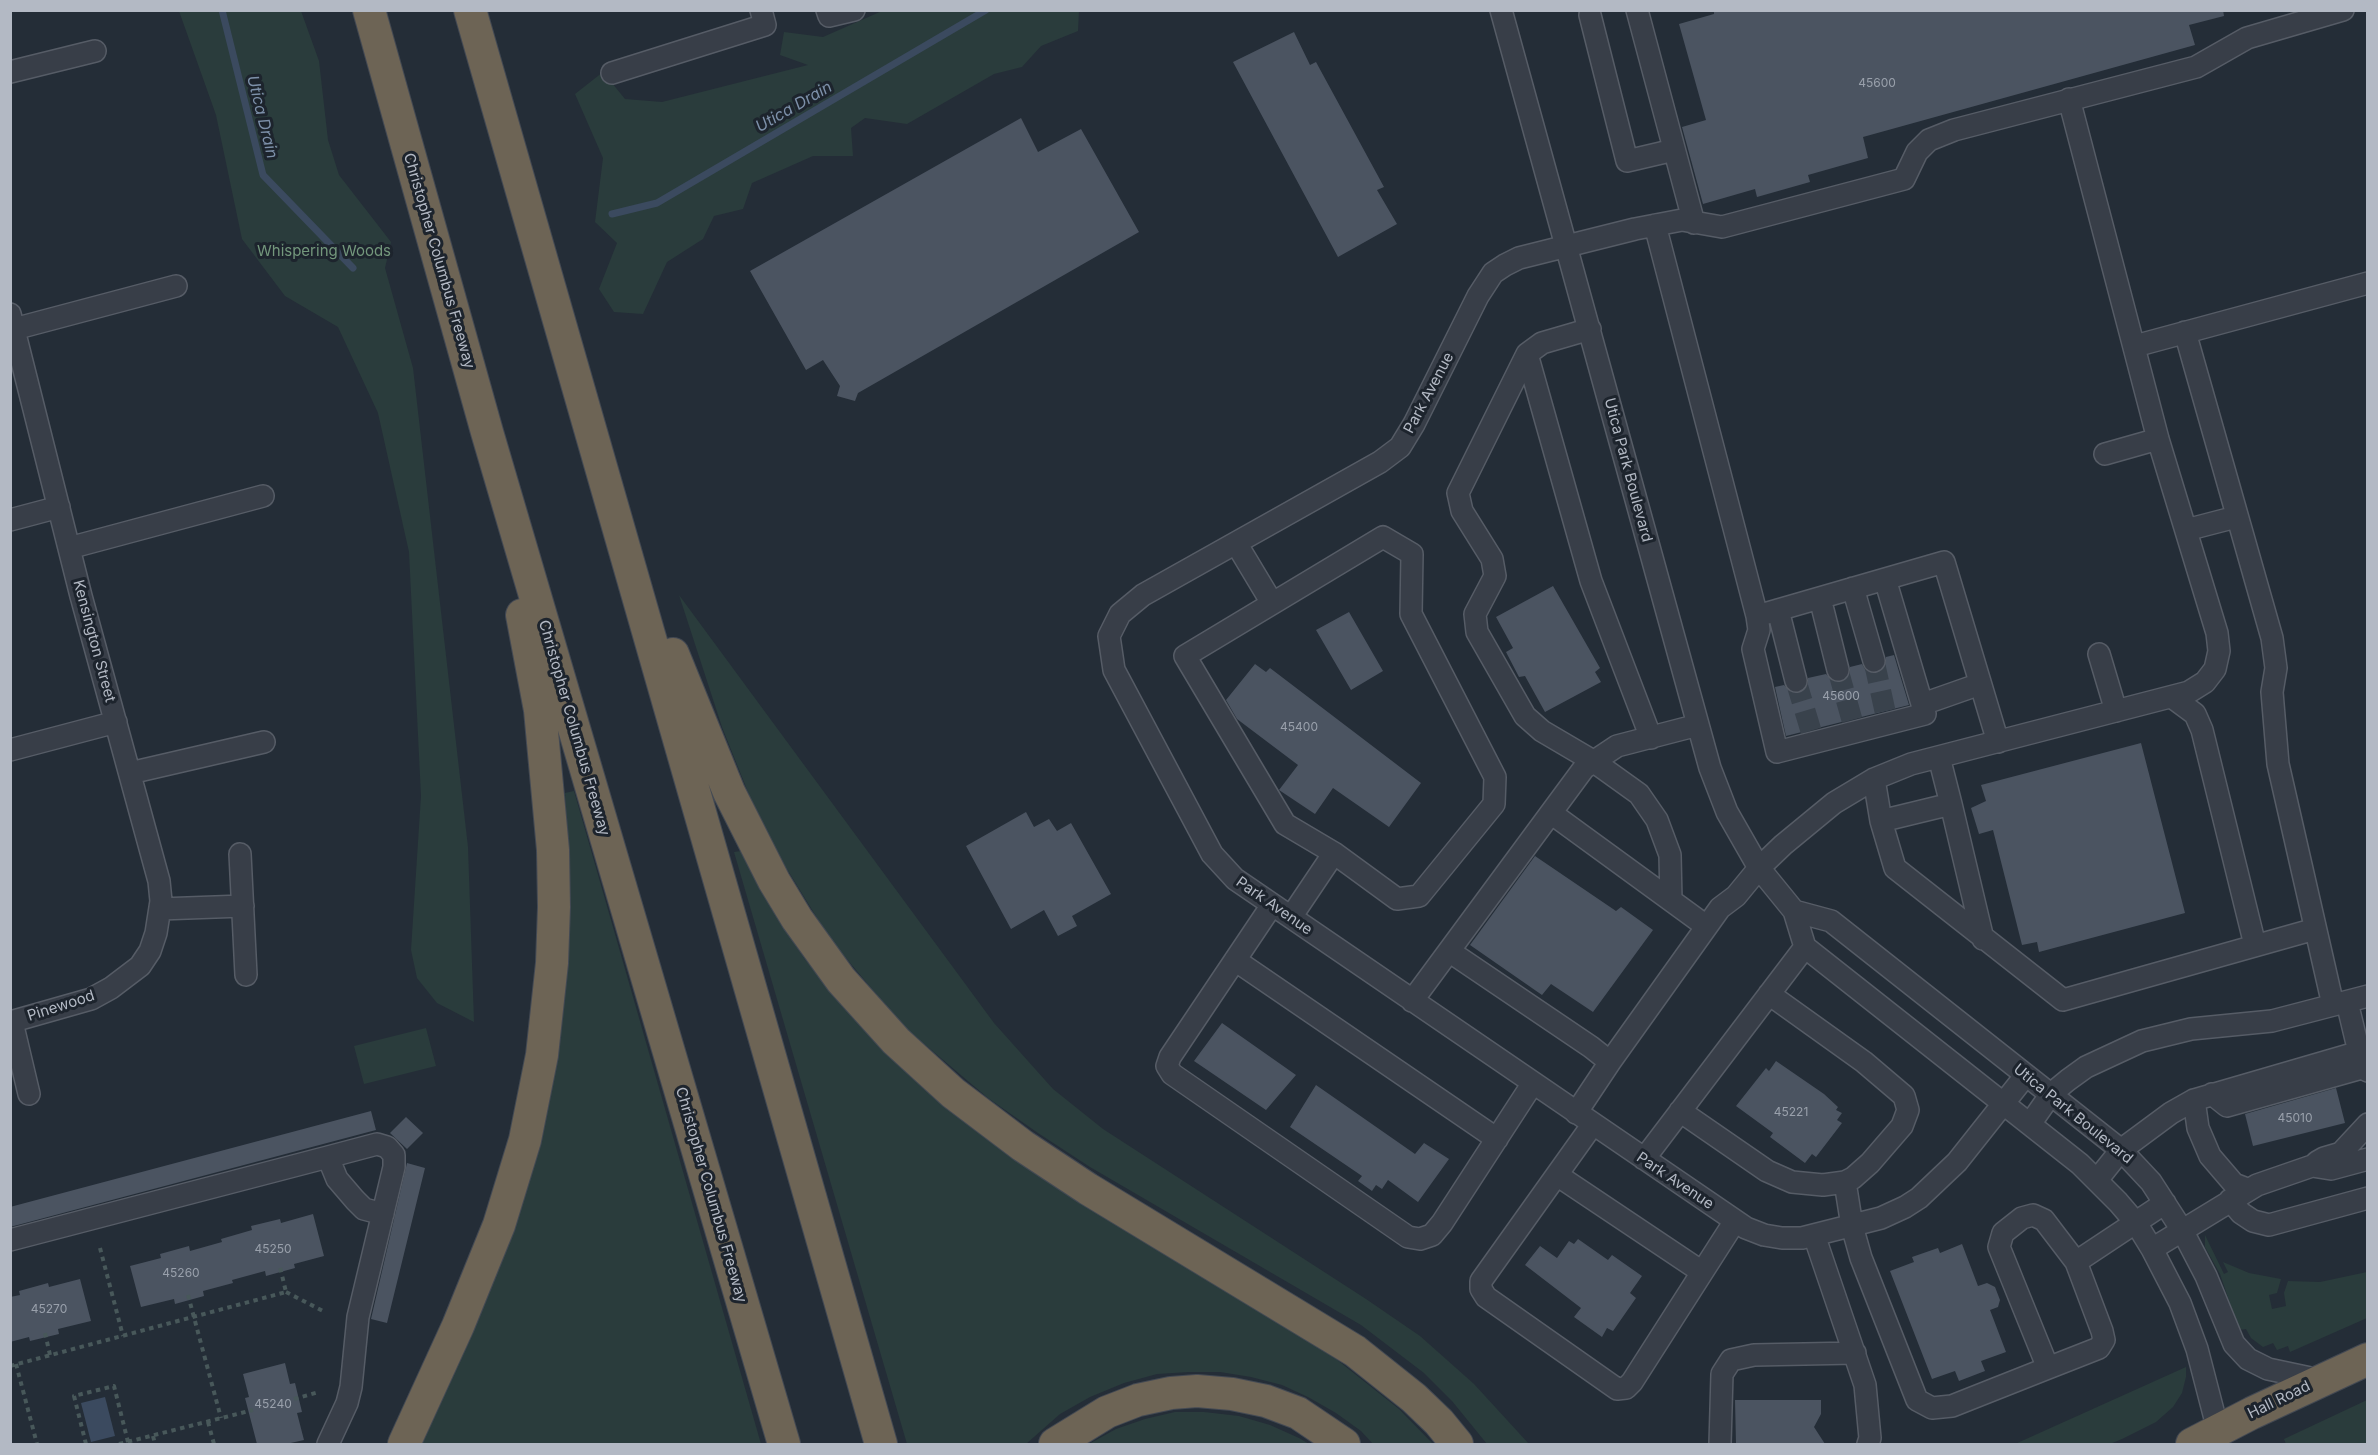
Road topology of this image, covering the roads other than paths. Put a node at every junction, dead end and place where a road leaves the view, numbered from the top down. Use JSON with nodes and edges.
{"nodes":[{"id":1,"x":369,"y":10,"type":"edge"},
{"id":2,"x":470,"y":10,"type":"edge"},
{"id":3,"x":761,"y":10,"type":"edge"},
{"id":4,"x":827,"y":10,"type":"edge"},
{"id":5,"x":854,"y":10,"type":"edge"},
{"id":6,"x":1502,"y":10,"type":"edge"},
{"id":7,"x":1637,"y":10,"type":"edge"},
{"id":8,"x":2343,"y":10,"type":"edge"},
{"id":9,"x":1595,"y":12,"type":"edge"},
{"id":10,"x":95,"y":51,"type":"dead end"},
{"id":11,"x":10,"y":72,"type":"edge"},
{"id":12,"x":612,"y":73,"type":"dead end"},
{"id":13,"x":2068,"y":99,"type":"junction"},
{"id":14,"x":1674,"y":150,"type":"junction"},
{"id":15,"x":1694,"y":223,"type":"junction"},
{"id":16,"x":1655,"y":225,"type":"junction"},
{"id":17,"x":1566,"y":246,"type":"junction"},
{"id":18,"x":2367,"y":283,"type":"edge"},
{"id":19,"x":176,"y":286,"type":"dead end"},
{"id":20,"x":12,"y":321,"type":"edge"},
{"id":21,"x":1590,"y":329,"type":"junction"},
{"id":22,"x":2185,"y":332,"type":"junction"},
{"id":23,"x":2135,"y":346,"type":"junction"},
{"id":24,"x":1527,"y":354,"type":"junction"},
{"id":25,"x":487,"y":432,"type":"junction"},
{"id":26,"x":2158,"y":439,"type":"junction"},
{"id":27,"x":2105,"y":454,"type":"dead end"},
{"id":28,"x":263,"y":496,"type":"dead end"},
{"id":29,"x":610,"y":498,"type":"junction"},
{"id":30,"x":59,"y":507,"type":"junction"},
{"id":31,"x":2236,"y":517,"type":"junction"},
{"id":32,"x":10,"y":520,"type":"edge"},
{"id":33,"x":2186,"y":530,"type":"junction"},
{"id":34,"x":1236,"y":543,"type":"junction"},
{"id":35,"x":69,"y":548,"type":"junction"},
{"id":36,"x":1885,"y":579,"type":"junction"},
{"id":37,"x":1853,"y":588,"type":"junction"},
{"id":38,"x":1820,"y":598,"type":"junction"},
{"id":39,"x":1272,"y":603,"type":"junction"},
{"id":40,"x":1778,"y":610,"type":"junction"},
{"id":41,"x":1757,"y":616,"type":"junction"},
{"id":42,"x":2099,"y":654,"type":"dead end"},
{"id":43,"x":1874,"y":661,"type":"tunnel mouth"},
{"id":44,"x":1838,"y":670,"type":"tunnel mouth"},
{"id":45,"x":1796,"y":681,"type":"tunnel mouth"},
{"id":46,"x":1980,"y":684,"type":"junction"},
{"id":47,"x":2172,"y":697,"type":"junction"},
{"id":48,"x":1923,"y":704,"type":"junction"},
{"id":49,"x":2116,"y":711,"type":"junction"},
{"id":50,"x":116,"y":722,"type":"junction"},
{"id":51,"x":1698,"y":725,"type":"junction"},
{"id":52,"x":1651,"y":738,"type":"junction"},
{"id":53,"x":264,"y":742,"type":"dead end"},
{"id":54,"x":1998,"y":742,"type":"junction"},
{"id":55,"x":10,"y":750,"type":"edge"},
{"id":56,"x":1940,"y":756,"type":"junction"},
{"id":57,"x":1593,"y":761,"type":"junction"},
{"id":58,"x":130,"y":773,"type":"junction"},
{"id":59,"x":1874,"y":779,"type":"junction"},
{"id":60,"x":1951,"y":804,"type":"junction"},
{"id":61,"x":1551,"y":813,"type":"junction"},
{"id":62,"x":1881,"y":821,"type":"junction"},
{"id":63,"x":1334,"y":853,"type":"junction"},
{"id":64,"x":240,"y":854,"type":"dead end"},
{"id":65,"x":1759,"y":868,"type":"junction"},
{"id":66,"x":1671,"y":900,"type":"junction"},
{"id":67,"x":1272,"y":905,"type":"junction"},
{"id":68,"x":243,"y":906,"type":"junction"},
{"id":69,"x":160,"y":909,"type":"junction"},
{"id":70,"x":1794,"y":911,"type":"junction"},
{"id":71,"x":1291,"y":917,"type":"junction"},
{"id":72,"x":1706,"y":926,"type":"junction"},
{"id":73,"x":2315,"y":929,"type":"junction"},
{"id":74,"x":1983,"y":939,"type":"junction"},
{"id":75,"x":2255,"y":945,"type":"junction"},
{"id":76,"x":1805,"y":947,"type":"junction"},
{"id":77,"x":1449,"y":951,"type":"junction"},
{"id":78,"x":1235,"y":960,"type":"junction"},
{"id":79,"x":140,"y":966,"type":"joint"},
{"id":80,"x":246,"y":975,"type":"dead end"},
{"id":81,"x":1769,"y":994,"type":"junction"},
{"id":82,"x":2367,"y":996,"type":"edge"},
{"id":83,"x":1412,"y":1001,"type":"junction"},
{"id":84,"x":2340,"y":1003,"type":"junction"},
{"id":85,"x":11,"y":1022,"type":"edge"},
{"id":86,"x":2365,"y":1060,"type":"edge"},
{"id":87,"x":1610,"y":1062,"type":"junction"},
{"id":88,"x":2025,"y":1075,"type":"junction"},
{"id":89,"x":1533,"y":1083,"type":"junction"},
{"id":90,"x":29,"y":1094,"type":"dead end"},
{"id":91,"x":2051,"y":1094,"type":"junction"},
{"id":92,"x":2203,"y":1097,"type":"junction"},
{"id":93,"x":2004,"y":1103,"type":"junction"},
{"id":94,"x":1680,"y":1111,"type":"junction"},
{"id":95,"x":1584,"y":1118,"type":"junction"},
{"id":96,"x":2030,"y":1124,"type":"junction"},
{"id":97,"x":2367,"y":1124,"type":"edge"},
{"id":98,"x":1497,"y":1139,"type":"junction"},
{"id":99,"x":2121,"y":1150,"type":"junction"},
{"id":100,"x":2367,"y":1150,"type":"edge"},
{"id":101,"x":2341,"y":1153,"type":"junction"},
{"id":102,"x":328,"y":1157,"type":"junction"},
{"id":103,"x":1644,"y":1159,"type":"junction"},
{"id":104,"x":2367,"y":1159,"type":"edge"},
{"id":105,"x":2312,"y":1166,"type":"junction"},
{"id":106,"x":1557,"y":1175,"type":"junction"},
{"id":107,"x":2097,"y":1180,"type":"junction"},
{"id":108,"x":1845,"y":1182,"type":"junction"},
{"id":109,"x":2238,"y":1194,"type":"junction"},
{"id":110,"x":2367,"y":1198,"type":"edge"},
{"id":111,"x":2165,"y":1203,"type":"junction"},
{"id":112,"x":382,"y":1214,"type":"junction"},
{"id":113,"x":1735,"y":1221,"type":"junction"},
{"id":114,"x":2136,"y":1223,"type":"junction"},
{"id":115,"x":1852,"y":1226,"type":"junction"},
{"id":116,"x":2182,"y":1230,"type":"junction"},
{"id":117,"x":1814,"y":1235,"type":"junction"},
{"id":118,"x":10,"y":1240,"type":"edge"},
{"id":119,"x":2152,"y":1249,"type":"junction"},
{"id":120,"x":2076,"y":1262,"type":"junction"},
{"id":121,"x":1702,"y":1272,"type":"junction"},
{"id":122,"x":1855,"y":1353,"type":"junction"},
{"id":123,"x":2367,"y":1359,"type":"edge"},
{"id":124,"x":2048,"y":1368,"type":"junction"},
{"id":125,"x":2320,"y":1380,"type":"junction"},
{"id":126,"x":2211,"y":1440,"type":"edge"},
{"id":127,"x":328,"y":1444,"type":"edge"},
{"id":128,"x":404,"y":1444,"type":"edge"},
{"id":129,"x":784,"y":1444,"type":"edge"},
{"id":130,"x":881,"y":1444,"type":"edge"},
{"id":131,"x":1055,"y":1444,"type":"edge"},
{"id":132,"x":1344,"y":1444,"type":"edge"},
{"id":133,"x":1457,"y":1444,"type":"edge"},
{"id":134,"x":1720,"y":1444,"type":"edge"},
{"id":135,"x":1868,"y":1444,"type":"edge"}],
"edges":[{"from":1,"to":25,"type":"highway","name":"Christopher Columbus Freeway"},
{"from":2,"to":29,"type":"highway"},
{"from":3,"to":12,"type":"street"},
{"from":4,"to":5,"type":"street"},
{"from":6,"to":17,"type":"street","name":"Utica Park Boulevard"},
{"from":7,"to":14,"type":"street"},
{"from":8,"to":13,"type":"street","name":"Park Avenue"},
{"from":9,"to":14,"type":"street"},
{"from":10,"to":11,"type":"street"},
{"from":13,"to":15,"type":"street","name":"Park Avenue"},
{"from":13,"to":23,"type":"street"},
{"from":14,"to":15,"type":"street"},
{"from":15,"to":16,"type":"street","name":"Park Avenue"},
{"from":16,"to":17,"type":"street","name":"Park Avenue"},
{"from":16,"to":41,"type":"street"},
{"from":17,"to":21,"type":"street","name":"Utica Park Boulevard"},
{"from":17,"to":34,"type":"street","name":"Park Avenue"},
{"from":18,"to":22,"type":"street"},
{"from":19,"to":20,"type":"street"},
{"from":20,"to":30,"type":"street","name":"Kensington Street"},
{"from":21,"to":24,"type":"street"},
{"from":21,"to":51,"type":"street","name":"Utica Park Boulevard"},
{"from":22,"to":23,"type":"street"},
{"from":22,"to":31,"type":"street"},
{"from":23,"to":26,"type":"street"},
{"from":24,"to":52,"type":"street"},
{"from":24,"to":57,"type":"street"},
{"from":25,"to":128,"type":"highway"},
{"from":25,"to":129,"type":"highway","name":"Christopher Columbus Freeway"},
{"from":26,"to":27,"type":"street"},
{"from":26,"to":33,"type":"street"},
{"from":28,"to":35,"type":"street"},
{"from":29,"to":130,"type":"highway"},
{"from":29,"to":133,"type":"highway"},
{"from":30,"to":32,"type":"street"},
{"from":30,"to":35,"type":"street","name":"Kensington Street"},
{"from":31,"to":33,"type":"street"},
{"from":31,"to":73,"type":"street"},
{"from":33,"to":47,"type":"street"},
{"from":34,"to":39,"type":"street"},
{"from":34,"to":67,"type":"street","name":"Park Avenue"},
{"from":35,"to":50,"type":"street","name":"Kensington Street"},
{"from":36,"to":37,"type":"street"},
{"from":36,"to":46,"type":"street"},
{"from":36,"to":48,"type":"street"},
{"from":37,"to":38,"type":"street"},
{"from":37,"to":43,"type":"street"},
{"from":38,"to":40,"type":"street"},
{"from":38,"to":44,"type":"street"},
{"from":39,"to":63,"type":"street"},
{"from":39,"to":63,"type":"street"},
{"from":40,"to":41,"type":"street"},
{"from":40,"to":45,"type":"street"},
{"from":41,"to":48,"type":"street"},
{"from":42,"to":49,"type":"street"},
{"from":46,"to":48,"type":"street"},
{"from":46,"to":54,"type":"street"},
{"from":47,"to":49,"type":"street"},
{"from":47,"to":75,"type":"street"},
{"from":49,"to":54,"type":"street"},
{"from":50,"to":55,"type":"street"},
{"from":50,"to":58,"type":"street","name":"Kensington Street"},
{"from":51,"to":52,"type":"street"},
{"from":51,"to":65,"type":"street","name":"Utica Park Boulevard"},
{"from":52,"to":57,"type":"street"},
{"from":53,"to":58,"type":"street"},
{"from":54,"to":56,"type":"street"},
{"from":56,"to":59,"type":"street"},
{"from":56,"to":60,"type":"street"},
{"from":57,"to":61,"type":"street"},
{"from":57,"to":66,"type":"street"},
{"from":58,"to":69,"type":"street","name":"Kensington Street"},
{"from":59,"to":62,"type":"street"},
{"from":59,"to":65,"type":"street"},
{"from":60,"to":62,"type":"street"},
{"from":60,"to":74,"type":"street"},
{"from":61,"to":66,"type":"street"},
{"from":61,"to":77,"type":"street"},
{"from":62,"to":74,"type":"street"},
{"from":63,"to":71,"type":"street"},
{"from":64,"to":68,"type":"street"},
{"from":65,"to":70,"type":"street","name":"Utica Park Boulevard"},
{"from":65,"to":72,"type":"street"},
{"from":66,"to":72,"type":"street"},
{"from":67,"to":71,"type":"street","name":"Park Avenue"},
{"from":67,"to":78,"type":"street"},
{"from":68,"to":69,"type":"street"},
{"from":68,"to":80,"type":"street"},
{"from":69,"to":79,"type":"street","name":"Kensington Street"},
{"from":70,"to":76,"type":"street","name":"Utica Park Boulevard"},
{"from":70,"to":88,"type":"street","name":"Utica Park Boulevard"},
{"from":71,"to":83,"type":"street","name":"Park Avenue"},
{"from":72,"to":87,"type":"street"},
{"from":73,"to":75,"type":"street"},
{"from":73,"to":84,"type":"street"},
{"from":74,"to":75,"type":"street"},
{"from":76,"to":81,"type":"street"},
{"from":76,"to":93,"type":"street"},
{"from":77,"to":83,"type":"street"},
{"from":77,"to":87,"type":"street"},
{"from":78,"to":98,"type":"street"},
{"from":78,"to":98,"type":"street"},
{"from":79,"to":85,"type":"street","name":"Pinewood"},
{"from":81,"to":94,"type":"street"},
{"from":81,"to":108,"type":"street"},
{"from":82,"to":84,"type":"street"},
{"from":83,"to":89,"type":"street","name":"Park Avenue"},
{"from":84,"to":86,"type":"street"},
{"from":84,"to":91,"type":"street"},
{"from":85,"to":90,"type":"street"},
{"from":86,"to":92,"type":"street"},
{"from":87,"to":95,"type":"street"},
{"from":88,"to":91,"type":"street","name":"Utica Park Boulevard"},
{"from":88,"to":93,"type":"street","name":"Park Avenue"},
{"from":89,"to":95,"type":"street","name":"Park Avenue"},
{"from":89,"to":98,"type":"street"},
{"from":91,"to":96,"type":"street"},
{"from":91,"to":99,"type":"street","name":"Utica Park Boulevard"},
{"from":92,"to":99,"type":"street"},
{"from":92,"to":109,"type":"street"},
{"from":93,"to":96,"type":"street"},
{"from":93,"to":115,"type":"street","name":"Park Avenue"},
{"from":94,"to":103,"type":"street"},
{"from":94,"to":108,"type":"street"},
{"from":95,"to":103,"type":"street","name":"Park Avenue"},
{"from":95,"to":106,"type":"street"},
{"from":96,"to":107,"type":"street"},
{"from":97,"to":101,"type":"street"},
{"from":99,"to":107,"type":"street"},
{"from":99,"to":111,"type":"street","name":"Utica Park Boulevard"},
{"from":100,"to":101,"type":"street"},
{"from":101,"to":105,"type":"street"},
{"from":102,"to":112,"type":"street"},
{"from":102,"to":112,"type":"street"},
{"from":102,"to":118,"type":"street"},
{"from":103,"to":113,"type":"street","name":"Park Avenue"},
{"from":104,"to":105,"type":"street"},
{"from":105,"to":109,"type":"street"},
{"from":106,"to":121,"type":"street"},
{"from":106,"to":121,"type":"street"},
{"from":107,"to":114,"type":"street"},
{"from":108,"to":115,"type":"street"},
{"from":109,"to":110,"type":"street"},
{"from":109,"to":116,"type":"street"},
{"from":111,"to":114,"type":"street"},
{"from":111,"to":116,"type":"street","name":"Utica Park Boulevard"},
{"from":112,"to":127,"type":"street"},
{"from":113,"to":117,"type":"street","name":"Park Avenue"},
{"from":113,"to":121,"type":"street"},
{"from":114,"to":119,"type":"street"},
{"from":114,"to":120,"type":"street"},
{"from":115,"to":117,"type":"street","name":"Park Avenue"},
{"from":115,"to":124,"type":"street"},
{"from":116,"to":119,"type":"street"},
{"from":116,"to":125,"type":"street","name":"Utica Park Boulevard"},
{"from":117,"to":122,"type":"street"},
{"from":119,"to":126,"type":"street"},
{"from":120,"to":124,"type":"street"},
{"from":120,"to":124,"type":"street"},
{"from":122,"to":134,"type":"street"},
{"from":122,"to":135,"type":"street"},
{"from":123,"to":125,"type":"highway","name":"Hall Road"},
{"from":125,"to":126,"type":"highway","name":"Hall Road"},
{"from":131,"to":132,"type":"highway"}]}
